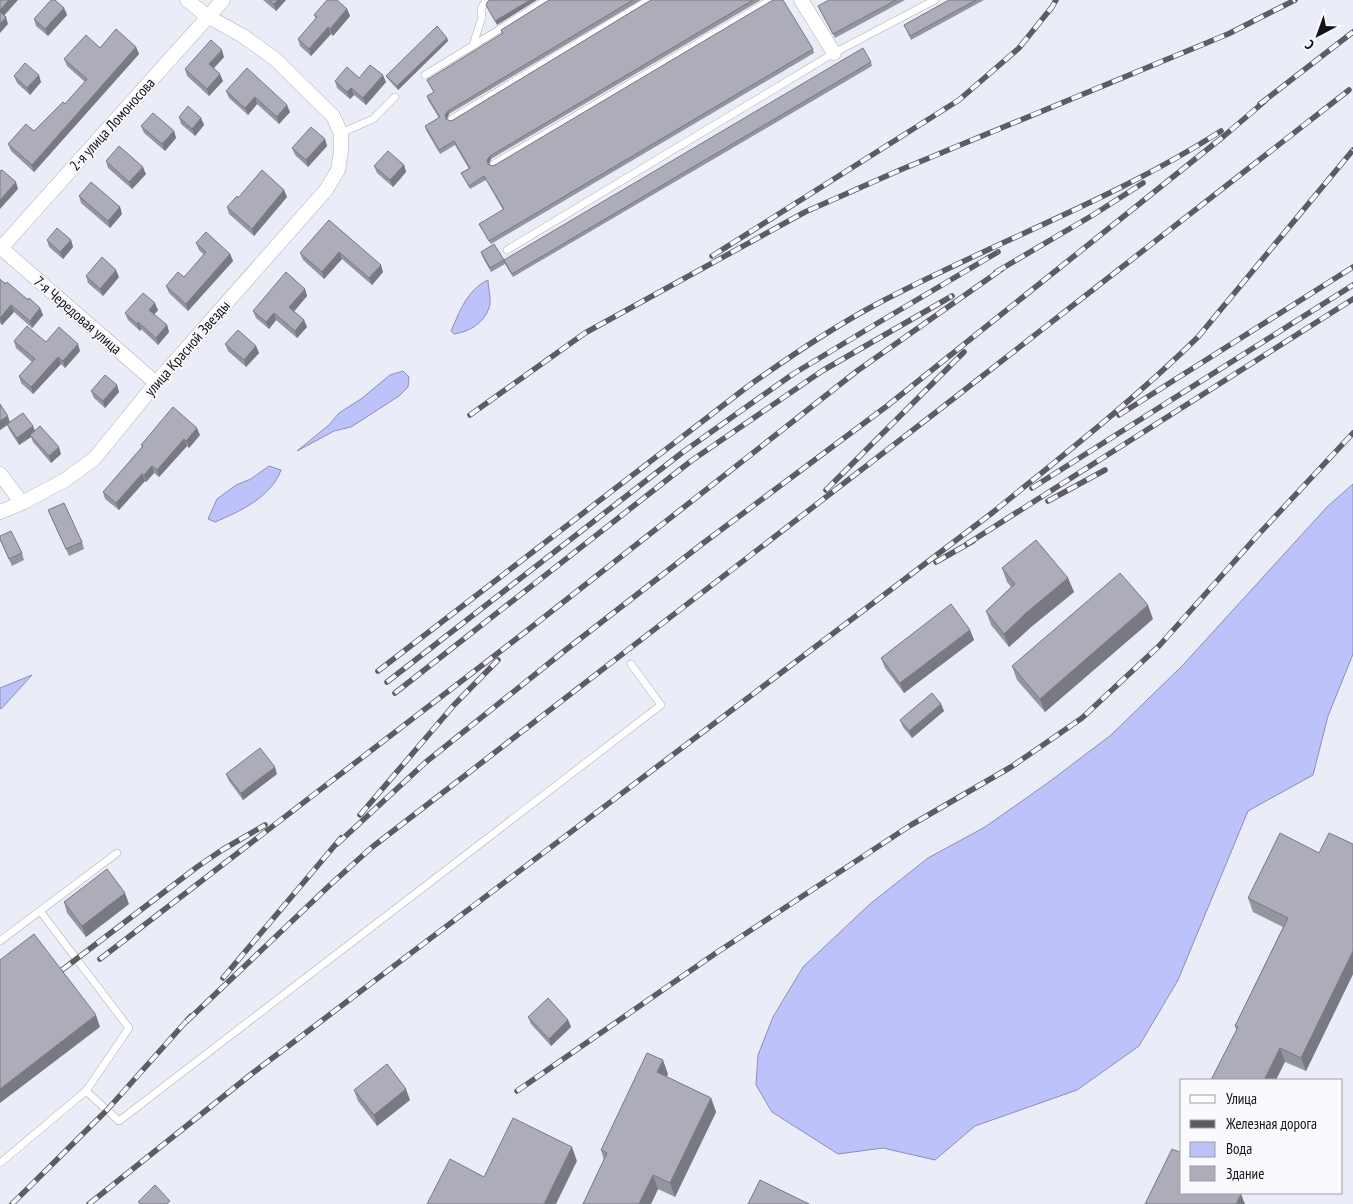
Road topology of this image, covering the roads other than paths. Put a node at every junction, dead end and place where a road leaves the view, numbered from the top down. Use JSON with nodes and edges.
{"nodes":[{"id":1,"x":187,"y":0,"type":"edge"},
{"id":2,"x":223,"y":0,"type":"edge"},
{"id":3,"x":486,"y":0,"type":"edge"},
{"id":4,"x":547,"y":0,"type":"edge"},
{"id":5,"x":649,"y":0,"type":"edge"},
{"id":6,"x":771,"y":0,"type":"edge"},
{"id":7,"x":935,"y":0,"type":"edge"},
{"id":8,"x":805,"y":1,"type":"edge"},
{"id":9,"x":207,"y":16,"type":"junction"},
{"id":10,"x":473,"y":45,"type":"junction"},
{"id":11,"x":834,"y":53,"type":"junction"},
{"id":12,"x":425,"y":75,"type":"dead end"},
{"id":13,"x":395,"y":97,"type":"dead end"},
{"id":14,"x":452,"y":119,"type":"edge"},
{"id":15,"x":341,"y":133,"type":"junction"},
{"id":16,"x":494,"y":164,"type":"edge"},
{"id":17,"x":1,"y":247,"type":"edge"},
{"id":18,"x":507,"y":250,"type":"dead end"},
{"id":19,"x":156,"y":383,"type":"junction"},
{"id":20,"x":0,"y":474,"type":"edge"},
{"id":21,"x":22,"y":503,"type":"junction"},
{"id":22,"x":0,"y":512,"type":"edge"},
{"id":23,"x":631,"y":664,"type":"dead end"},
{"id":24,"x":117,"y":852,"type":"dead end"},
{"id":25,"x":40,"y":911,"type":"junction"},
{"id":26,"x":0,"y":941,"type":"edge"},
{"id":27,"x":86,"y":1091,"type":"junction"},
{"id":28,"x":0,"y":1163,"type":"edge"}],
"edges":[{"from":1,"to":9,"type":"street"},
{"from":2,"to":9,"type":"street","name":"2-я улица Ломоносова"},
{"from":3,"to":10,"type":"lane"},
{"from":4,"to":10,"type":"lane"},
{"from":5,"to":14,"type":"lane"},
{"from":6,"to":16,"type":"lane"},
{"from":7,"to":11,"type":"lane"},
{"from":8,"to":11,"type":"street"},
{"from":9,"to":15,"type":"street"},
{"from":9,"to":17,"type":"street","name":"2-я улица Ломоносова"},
{"from":10,"to":12,"type":"lane"},
{"from":11,"to":18,"type":"lane"},
{"from":13,"to":15,"type":"lane"},
{"from":15,"to":19,"type":"street","name":"улица Красной Звезды"},
{"from":17,"to":19,"type":"street","name":"7-я Чередовая улица"},
{"from":19,"to":21,"type":"street","name":"улица Красной Звезды"},
{"from":20,"to":21,"type":"street"},
{"from":21,"to":22,"type":"street","name":"улица Красной Звезды"},
{"from":23,"to":27,"type":"lane"},
{"from":24,"to":25,"type":"lane"},
{"from":25,"to":26,"type":"lane"},
{"from":25,"to":27,"type":"lane"},
{"from":27,"to":28,"type":"lane"}]}
